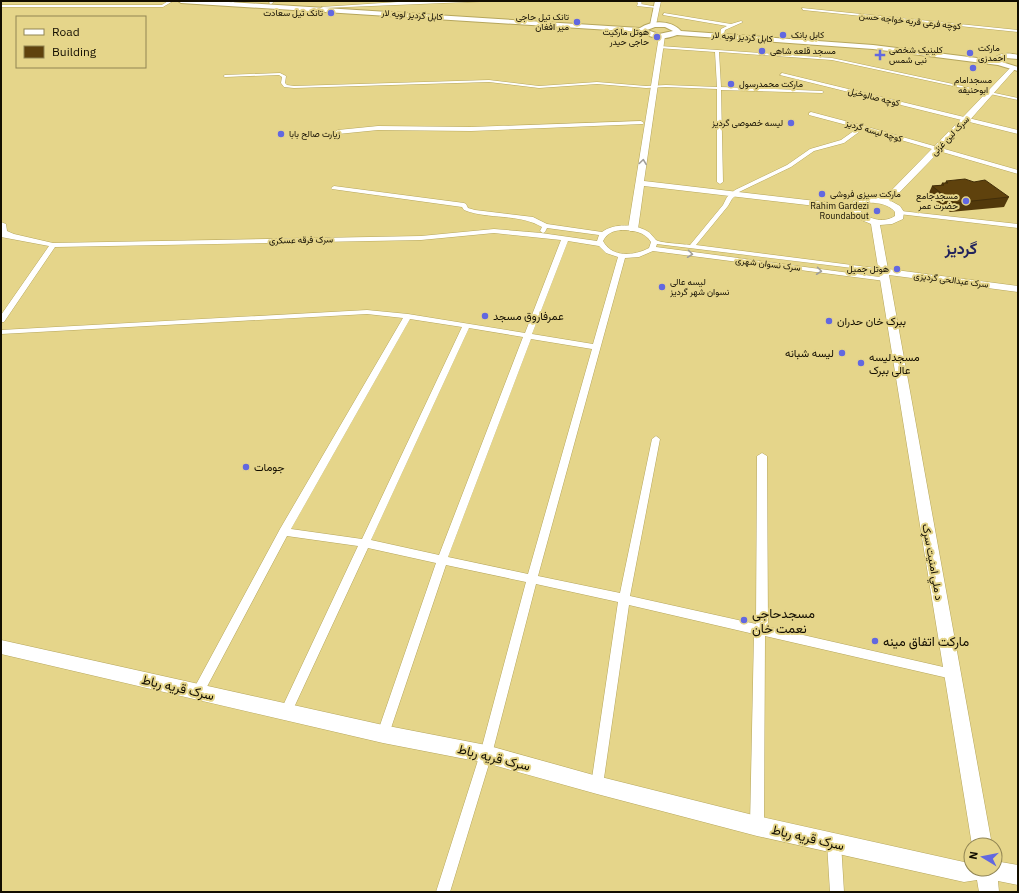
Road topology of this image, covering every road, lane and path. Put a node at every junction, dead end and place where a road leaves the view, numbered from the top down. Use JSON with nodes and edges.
{"nodes":[{"id":1,"x":171,"y":1,"type":"edge"},
{"id":2,"x":181,"y":1,"type":"edge"},
{"id":3,"x":223,"y":1,"type":"edge"},
{"id":4,"x":234,"y":1,"type":"edge"},
{"id":5,"x":490,"y":1,"type":"edge"},
{"id":6,"x":638,"y":1,"type":"edge"},
{"id":7,"x":272,"y":2,"type":"edge"},
{"id":8,"x":657,"y":4,"type":"edge"},
{"id":9,"x":1,"y":6,"type":"edge"},
{"id":10,"x":323,"y":7,"type":"junction"},
{"id":11,"x":665,"y":8,"type":"dead end"},
{"id":12,"x":803,"y":9,"type":"dead end"},
{"id":13,"x":664,"y":14,"type":"junction"},
{"id":14,"x":741,"y":22,"type":"dead end"},
{"id":15,"x":652,"y":25,"type":"junction"},
{"id":16,"x":663,"y":25,"type":"junction"},
{"id":17,"x":730,"y":25,"type":"junction"},
{"id":18,"x":643,"y":30,"type":"junction"},
{"id":19,"x":1018,"y":31,"type":"edge"},
{"id":20,"x":676,"y":32,"type":"junction"},
{"id":21,"x":722,"y":34,"type":"junction"},
{"id":22,"x":658,"y":35,"type":"junction"},
{"id":23,"x":660,"y":47,"type":"junction"},
{"id":24,"x":717,"y":51,"type":"junction"},
{"id":25,"x":1018,"y":57,"type":"edge"},
{"id":26,"x":998,"y":61,"type":"junction"},
{"id":27,"x":1016,"y":69,"type":"edge"},
{"id":28,"x":782,"y":74,"type":"dead end"},
{"id":29,"x":225,"y":76,"type":"dead end"},
{"id":30,"x":650,"y":87,"type":"junction"},
{"id":31,"x":718,"y":87,"type":"junction"},
{"id":32,"x":822,"y":92,"type":"dead end"},
{"id":33,"x":990,"y":93,"type":"junction"},
{"id":34,"x":1018,"y":100,"type":"edge"},
{"id":35,"x":810,"y":114,"type":"dead end"},
{"id":36,"x":966,"y":119,"type":"junction"},
{"id":37,"x":641,"y":123,"type":"junction"},
{"id":38,"x":862,"y":127,"type":"junction"},
{"id":39,"x":338,"y":132,"type":"dead end"},
{"id":40,"x":1018,"y":132,"type":"edge"},
{"id":41,"x":937,"y":149,"type":"junction"},
{"id":42,"x":1018,"y":172,"type":"edge"},
{"id":43,"x":720,"y":182,"type":"dead end"},
{"id":44,"x":640,"y":183,"type":"junction"},
{"id":45,"x":334,"y":188,"type":"dead end"},
{"id":46,"x":734,"y":194,"type":"junction"},
{"id":47,"x":885,"y":202,"type":"junction"},
{"id":48,"x":853,"y":208,"type":"junction"},
{"id":49,"x":901,"y":213,"type":"junction"},
{"id":50,"x":875,"y":222,"type":"junction"},
{"id":51,"x":1,"y":224,"type":"edge"},
{"id":52,"x":545,"y":226,"type":"junction"},
{"id":53,"x":1018,"y":226,"type":"edge"},
{"id":54,"x":629,"y":228,"type":"junction"},
{"id":55,"x":604,"y":234,"type":"junction"},
{"id":56,"x":1,"y":235,"type":"edge"},
{"id":57,"x":541,"y":235,"type":"junction"},
{"id":58,"x":12,"y":236,"type":"junction"},
{"id":59,"x":565,"y":239,"type":"junction"},
{"id":60,"x":654,"y":242,"type":"junction"},
{"id":61,"x":601,"y":244,"type":"junction"},
{"id":62,"x":53,"y":245,"type":"junction"},
{"id":63,"x":690,"y":247,"type":"junction"},
{"id":64,"x":652,"y":249,"type":"junction"},
{"id":65,"x":622,"y":255,"type":"junction"},
{"id":66,"x":884,"y":275,"type":"junction"},
{"id":67,"x":1018,"y":289,"type":"edge"},
{"id":68,"x":1018,"y":297,"type":"edge"},
{"id":69,"x":408,"y":316,"type":"junction"},
{"id":70,"x":1,"y":320,"type":"edge"},
{"id":71,"x":466,"y":326,"type":"junction"},
{"id":72,"x":1,"y":332,"type":"edge"},
{"id":73,"x":529,"y":336,"type":"junction"},
{"id":74,"x":597,"y":347,"type":"junction"},
{"id":75,"x":656,"y":439,"type":"dead end"},
{"id":76,"x":762,"y":456,"type":"dead end"},
{"id":77,"x":284,"y":532,"type":"junction"},
{"id":78,"x":364,"y":543,"type":"junction"},
{"id":79,"x":442,"y":560,"type":"junction"},
{"id":80,"x":532,"y":579,"type":"junction"},
{"id":81,"x":624,"y":599,"type":"junction"},
{"id":82,"x":762,"y":631,"type":"junction"},
{"id":83,"x":1,"y":647,"type":"edge"},
{"id":84,"x":952,"y":674,"type":"junction"},
{"id":85,"x":198,"y":692,"type":"junction"},
{"id":86,"x":286,"y":712,"type":"junction"},
{"id":87,"x":383,"y":734,"type":"junction"},
{"id":88,"x":486,"y":754,"type":"junction"},
{"id":89,"x":598,"y":785,"type":"junction"},
{"id":90,"x":757,"y":826,"type":"junction"},
{"id":91,"x":981,"y":837,"type":"edge"},
{"id":92,"x":834,"y":843,"type":"junction"},
{"id":93,"x":963,"y":872,"type":"edge"},
{"id":94,"x":1003,"y":872,"type":"edge"},
{"id":95,"x":1018,"y":875,"type":"edge"},
{"id":96,"x":987,"y":877,"type":"edge"},
{"id":97,"x":443,"y":892,"type":"edge"},
{"id":98,"x":837,"y":892,"type":"edge"},
{"id":99,"x":990,"y":892,"type":"edge"}],
"edges":[{"from":1,"to":9,"type":"street"},
{"from":2,"to":18,"type":"highway","name":"کابل گردیز لویه لار"},
{"from":3,"to":4,"type":"highway","name":"کابل گردیز لویه لار"},
{"from":4,"to":7,"type":"highway","name":"کابل گردیز لویه لار"},
{"from":5,"to":10,"type":"street"},
{"from":6,"to":8,"type":"street"},
{"from":7,"to":10,"type":"highway","name":"کابل گردیز لویه لار"},
{"from":8,"to":15,"type":"street"},
{"from":10,"to":18,"type":"highway","name":"کابل گردیز لویه لار"},
{"from":11,"to":13,"type":"street"},
{"from":12,"to":19,"type":"street","name":"کوچه فرعی قریه خواجه حسن"},
{"from":13,"to":16,"type":"street"},
{"from":13,"to":17,"type":"street"},
{"from":14,"to":17,"type":"street"},
{"from":15,"to":16,"type":"highway"},
{"from":15,"to":18,"type":"highway"},
{"from":16,"to":20,"type":"highway"},
{"from":17,"to":21,"type":"street"},
{"from":18,"to":22,"type":"highway"},
{"from":20,"to":21,"type":"highway","name":"کابل گردیز لویه لار"},
{"from":20,"to":22,"type":"highway"},
{"from":20,"to":26,"type":"highway","name":"کابل گردیز لویه لار"},
{"from":21,"to":26,"type":"highway","name":"کابل گردیز لویه لار"},
{"from":22,"to":23,"type":"street"},
{"from":22,"to":30,"type":"street"},
{"from":23,"to":24,"type":"street"},
{"from":23,"to":30,"type":"street"},
{"from":24,"to":31,"type":"street"},
{"from":24,"to":33,"type":"street"},
{"from":25,"to":26,"type":"highway"},
{"from":26,"to":27,"type":"highway"},
{"from":27,"to":33,"type":"street","name":"سرک لین غزنی"},
{"from":28,"to":36,"type":"street","name":"کوچه صالوخیل"},
{"from":29,"to":30,"type":"street"},
{"from":30,"to":31,"type":"street"},
{"from":30,"to":37,"type":"street"},
{"from":44,"to":30,"type":"street","one_way":true},
{"from":31,"to":32,"type":"street"},
{"from":31,"to":43,"type":"street"},
{"from":33,"to":34,"type":"street"},
{"from":33,"to":36,"type":"street","name":"سرک لین غزنی"},
{"from":35,"to":38,"type":"street","name":"کوچه لیسه گردیز"},
{"from":36,"to":40,"type":"street","name":"کوچه صالوخیل"},
{"from":36,"to":41,"type":"street","name":"سرک لین غزنی"},
{"from":37,"to":39,"type":"street"},
{"from":37,"to":54,"type":"street"},
{"from":38,"to":41,"type":"street","name":"کوچه لیسه گردیز"},
{"from":38,"to":46,"type":"street"},
{"from":41,"to":42,"type":"street","name":"کوچه لیسه گردیز"},
{"from":41,"to":47,"type":"street","name":"سرک لین غزنی"},
{"from":44,"to":46,"type":"street"},
{"from":44,"to":54,"type":"street"},
{"from":45,"to":52,"type":"street"},
{"from":46,"to":48,"type":"street"},
{"from":46,"to":63,"type":"street"},
{"from":47,"to":48,"type":"street"},
{"from":47,"to":49,"type":"street"},
{"from":48,"to":50,"type":"street"},
{"from":49,"to":50,"type":"street"},
{"from":49,"to":53,"type":"street"},
{"from":50,"to":66,"type":"street","name":"د ملي امنیت سړک"},
{"from":51,"to":58,"type":"street"},
{"from":52,"to":55,"type":"street"},
{"from":52,"to":57,"type":"street"},
{"from":54,"to":55,"type":"street"},
{"from":54,"to":60,"type":"street"},
{"from":55,"to":61,"type":"street"},
{"from":56,"to":58,"type":"street","name":"سرک فرقه عسکری"},
{"from":57,"to":59,"type":"street","name":"سرک فرقه عسکری"},
{"from":57,"to":62,"type":"street","name":"سرک فرقه عسکری"},
{"from":58,"to":62,"type":"street","name":"سرک فرقه عسکری"},
{"from":59,"to":61,"type":"street","name":"سرک فرقه عسکری"},
{"from":59,"to":73,"type":"street"},
{"from":60,"to":63,"type":"street","name":"سرک نسوان شهری"},
{"from":60,"to":64,"type":"street"},
{"from":61,"to":65,"type":"street"},
{"from":62,"to":70,"type":"street"},
{"from":63,"to":66,"type":"street","name":"سرک نسوان شهری"},
{"from":64,"to":65,"type":"street"},
{"from":64,"to":66,"type":"street","name":"سرک نسوان شهری","one_way":true},
{"from":65,"to":74,"type":"street"},
{"from":66,"to":67,"type":"street","name":"سرک عبدالحی گردیزی"},
{"from":66,"to":68,"type":"street"},
{"from":66,"to":84,"type":"street","name":"د ملي امنیت سړک"},
{"from":69,"to":71,"type":"street"},
{"from":69,"to":72,"type":"street"},
{"from":69,"to":77,"type":"street"},
{"from":71,"to":73,"type":"street"},
{"from":71,"to":78,"type":"street"},
{"from":73,"to":74,"type":"street"},
{"from":73,"to":79,"type":"street"},
{"from":74,"to":80,"type":"street"},
{"from":75,"to":81,"type":"street"},
{"from":76,"to":82,"type":"street"},
{"from":77,"to":78,"type":"street"},
{"from":77,"to":85,"type":"street"},
{"from":78,"to":79,"type":"street"},
{"from":78,"to":86,"type":"street"},
{"from":79,"to":80,"type":"street"},
{"from":79,"to":87,"type":"street"},
{"from":80,"to":81,"type":"street"},
{"from":80,"to":88,"type":"street"},
{"from":81,"to":82,"type":"street"},
{"from":81,"to":89,"type":"street"},
{"from":82,"to":84,"type":"street"},
{"from":82,"to":90,"type":"street"},
{"from":83,"to":85,"type":"street","name":"سرک قریه رباط"},
{"from":84,"to":91,"type":"street","name":"د ملي امنیت سړک"},
{"from":85,"to":86,"type":"street","name":"سرک قریه رباط"},
{"from":86,"to":87,"type":"street","name":"سرک قریه رباط"},
{"from":87,"to":88,"type":"street","name":"سرک قریه رباط"},
{"from":88,"to":89,"type":"street","name":"سرک قریه رباط"},
{"from":88,"to":97,"type":"street"},
{"from":89,"to":90,"type":"street","name":"سرک قریه رباط"},
{"from":90,"to":92,"type":"street","name":"سرک قریه رباط"},
{"from":92,"to":93,"type":"street","name":"سرک قریه رباط"},
{"from":92,"to":98,"type":"street"},
{"from":94,"to":95,"type":"street","name":"سرک قریه رباط"},
{"from":96,"to":99,"type":"street"}]}
